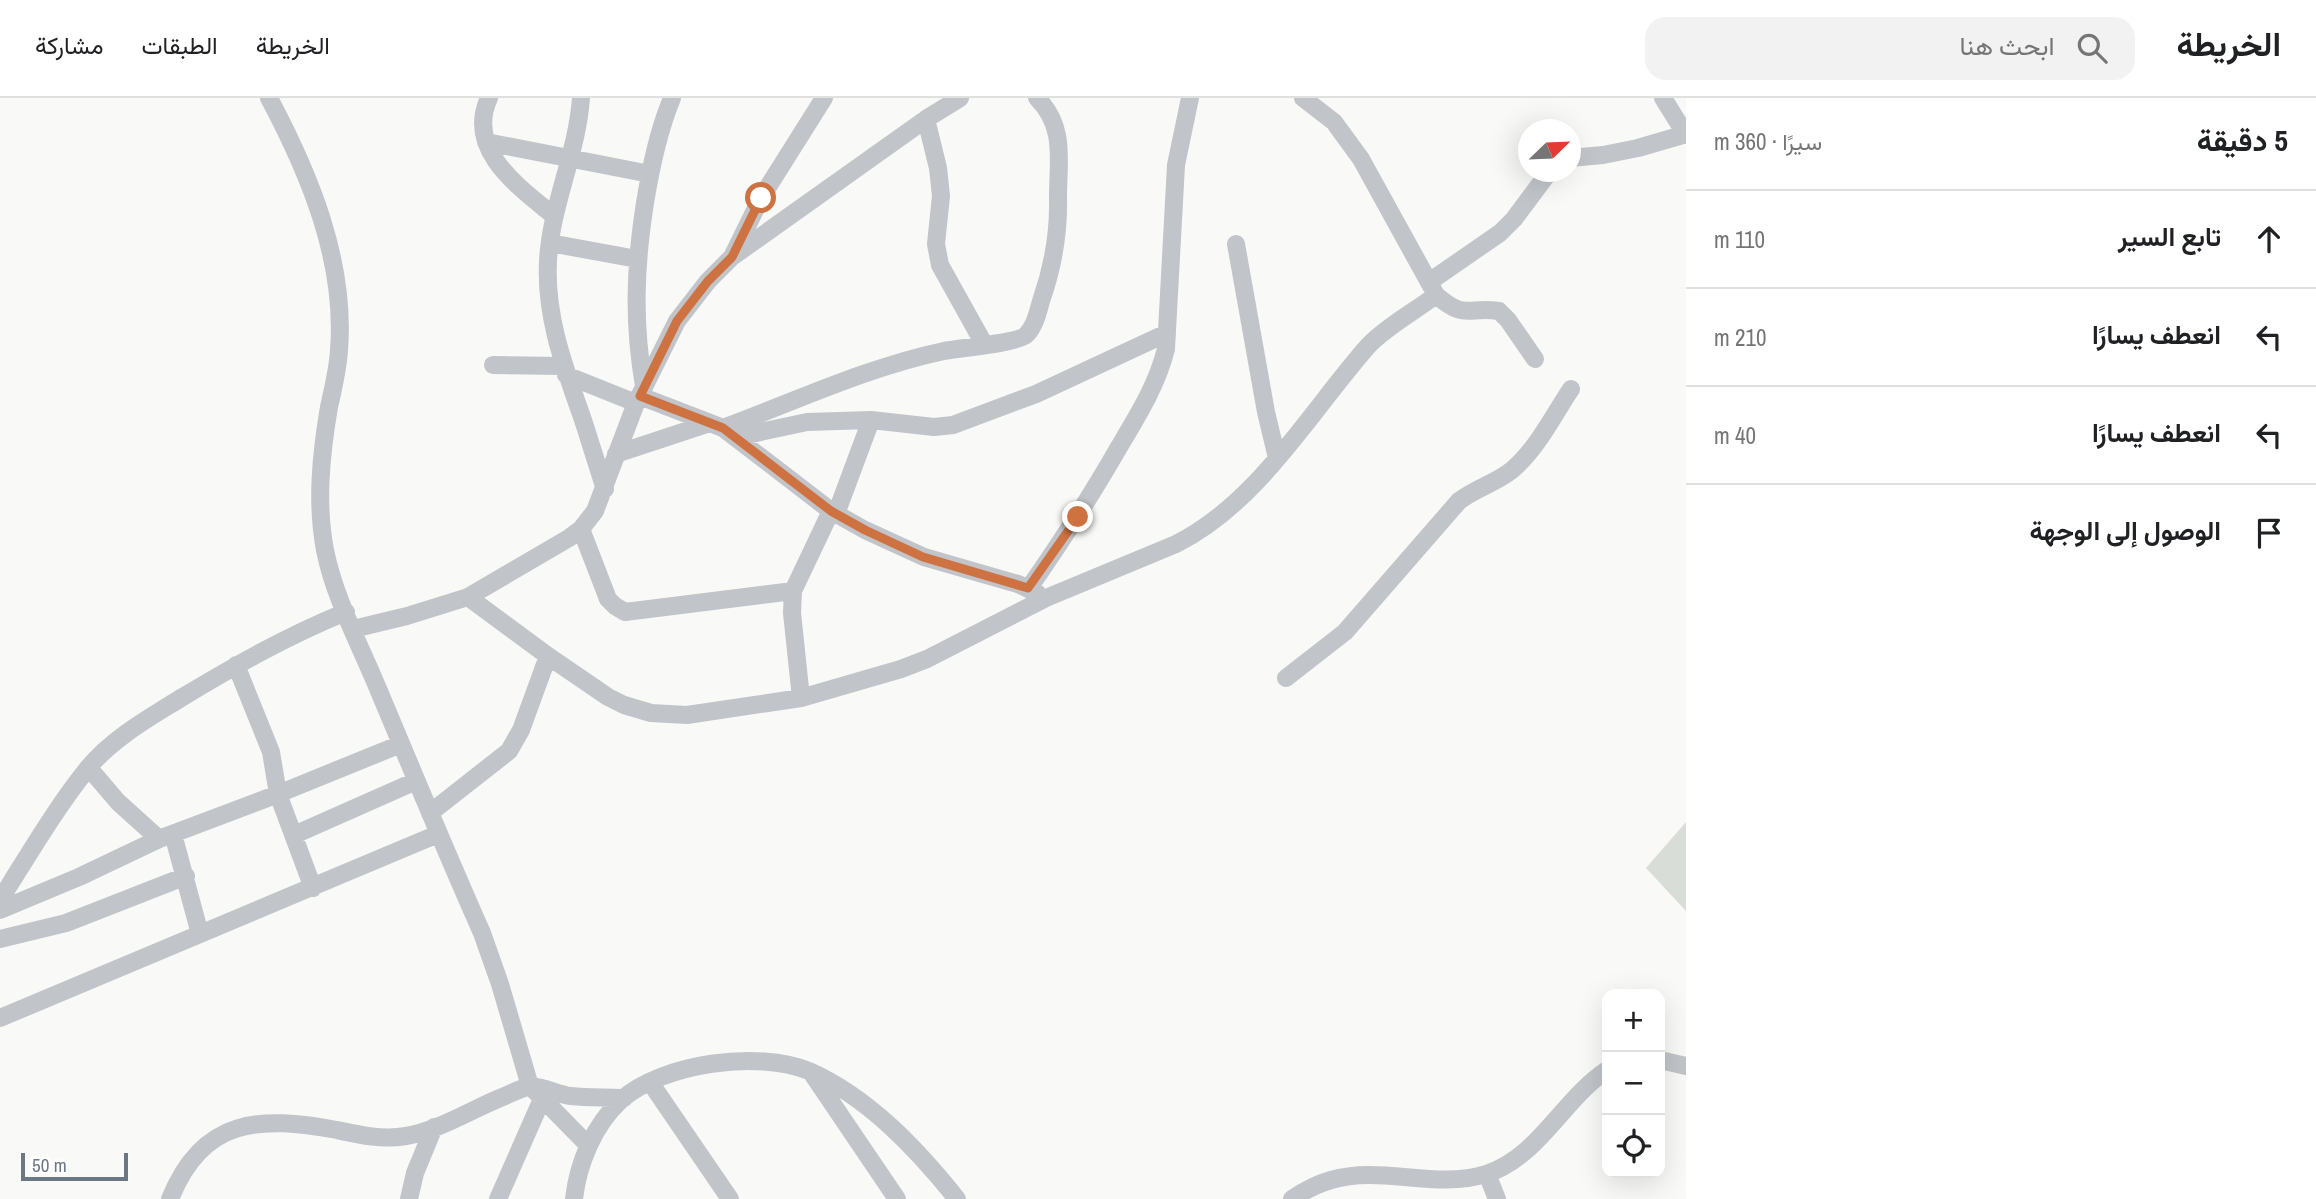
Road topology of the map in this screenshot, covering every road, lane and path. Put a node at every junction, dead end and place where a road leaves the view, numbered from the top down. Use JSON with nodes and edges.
{"nodes":[{"id":1,"x":269,"y":98,"type":"edge"},
{"id":2,"x":489,"y":98,"type":"edge"},
{"id":3,"x":581,"y":98,"type":"edge"},
{"id":4,"x":672,"y":98,"type":"edge"},
{"id":5,"x":824,"y":98,"type":"edge"},
{"id":6,"x":928,"y":98,"type":"edge"},
{"id":7,"x":960,"y":98,"type":"edge"},
{"id":8,"x":1037,"y":98,"type":"edge"},
{"id":9,"x":1190,"y":98,"type":"edge"},
{"id":10,"x":1663,"y":98,"type":"edge"},
{"id":11,"x":1310,"y":99,"type":"edge"},
{"id":12,"x":943,"y":109,"type":"junction"},
{"id":13,"x":926,"y":119,"type":"junction"},
{"id":14,"x":1686,"y":134,"type":"edge"},
{"id":15,"x":486,"y":142,"type":"junction"},
{"id":16,"x":1581,"y":156,"type":"edge"},
{"id":17,"x":570,"y":158,"type":"junction"},
{"id":18,"x":650,"y":174,"type":"junction"},
{"id":19,"x":1542,"y":182,"type":"edge"},
{"id":20,"x":554,"y":216,"type":"junction"},
{"id":21,"x":550,"y":243,"type":"junction"},
{"id":22,"x":1236,"y":244,"type":"dead end"},
{"id":23,"x":732,"y":257,"type":"junction"},
{"id":24,"x":637,"y":258,"type":"junction"},
{"id":25,"x":1433,"y":289,"type":"junction"},
{"id":26,"x":1167,"y":333,"type":"junction"},
{"id":27,"x":984,"y":344,"type":"junction"},
{"id":28,"x":1535,"y":359,"type":"dead end"},
{"id":29,"x":493,"y":365,"type":"dead end"},
{"id":30,"x":564,"y":371,"type":"junction"},
{"id":31,"x":1571,"y":389,"type":"dead end"},
{"id":32,"x":640,"y":395,"type":"junction"},
{"id":33,"x":871,"y":420,"type":"junction"},
{"id":34,"x":724,"y":429,"type":"junction"},
{"id":35,"x":615,"y":454,"type":"junction"},
{"id":36,"x":1277,"y":458,"type":"junction"},
{"id":37,"x":605,"y":489,"type":"junction"},
{"id":38,"x":833,"y":512,"type":"junction"},
{"id":39,"x":581,"y":529,"type":"junction"},
{"id":40,"x":1028,"y":588,"type":"junction"},
{"id":41,"x":793,"y":591,"type":"junction"},
{"id":42,"x":468,"y":597,"type":"junction"},
{"id":43,"x":1046,"y":598,"type":"junction"},
{"id":44,"x":346,"y":612,"type":"junction"},
{"id":45,"x":353,"y":629,"type":"junction"},
{"id":46,"x":548,"y":656,"type":"junction"},
{"id":47,"x":236,"y":665,"type":"junction"},
{"id":48,"x":1286,"y":678,"type":"dead end"},
{"id":49,"x":801,"y":698,"type":"junction"},
{"id":50,"x":401,"y":744,"type":"junction"},
{"id":51,"x":89,"y":768,"type":"junction"},
{"id":52,"x":416,"y":781,"type":"junction"},
{"id":53,"x":278,"y":794,"type":"junction"},
{"id":54,"x":430,"y":813,"type":"junction"},
{"id":55,"x":438,"y":834,"type":"junction"},
{"id":56,"x":294,"y":835,"type":"junction"},
{"id":57,"x":166,"y":836,"type":"junction"},
{"id":58,"x":186,"y":876,"type":"junction"},
{"id":59,"x":313,"y":888,"type":"junction"},
{"id":60,"x":0,"y":900,"type":"edge"},
{"id":61,"x":0,"y":910,"type":"edge"},
{"id":62,"x":200,"y":934,"type":"junction"},
{"id":63,"x":0,"y":939,"type":"edge"},
{"id":64,"x":0,"y":1018,"type":"edge"},
{"id":65,"x":1665,"y":1061,"type":"edge"},
{"id":66,"x":1686,"y":1066,"type":"edge"},
{"id":67,"x":811,"y":1072,"type":"junction"},
{"id":68,"x":1602,"y":1074,"type":"edge"},
{"id":69,"x":650,"y":1082,"type":"junction"},
{"id":70,"x":536,"y":1092,"type":"junction"},
{"id":71,"x":624,"y":1098,"type":"junction"},
{"id":72,"x":434,"y":1127,"type":"junction"},
{"id":73,"x":589,"y":1145,"type":"junction"},
{"id":74,"x":1488,"y":1174,"type":"junction"},
{"id":75,"x":170,"y":1199,"type":"edge"},
{"id":76,"x":409,"y":1199,"type":"edge"},
{"id":77,"x":498,"y":1199,"type":"edge"},
{"id":78,"x":574,"y":1199,"type":"edge"},
{"id":79,"x":730,"y":1199,"type":"edge"},
{"id":80,"x":897,"y":1199,"type":"edge"},
{"id":81,"x":957,"y":1199,"type":"edge"},
{"id":82,"x":1292,"y":1199,"type":"edge"},
{"id":83,"x":1497,"y":1199,"type":"edge"}],
"edges":[{"from":1,"to":44,"type":"street"},
{"from":2,"to":15,"type":"street"},
{"from":3,"to":17,"type":"street"},
{"from":4,"to":18,"type":"street"},
{"from":5,"to":23,"type":"street"},
{"from":6,"to":12,"type":"street"},
{"from":7,"to":12,"type":"street"},
{"from":8,"to":27,"type":"street"},
{"from":9,"to":26,"type":"street"},
{"from":10,"to":14,"type":"street"},
{"from":11,"to":25,"type":"street"},
{"from":12,"to":13,"type":"street"},
{"from":13,"to":23,"type":"street"},
{"from":13,"to":27,"type":"street"},
{"from":14,"to":16,"type":"street"},
{"from":15,"to":17,"type":"street"},
{"from":15,"to":20,"type":"street"},
{"from":17,"to":18,"type":"street"},
{"from":17,"to":20,"type":"street"},
{"from":18,"to":24,"type":"street"},
{"from":19,"to":25,"type":"street"},
{"from":20,"to":21,"type":"street"},
{"from":21,"to":24,"type":"street"},
{"from":21,"to":30,"type":"street"},
{"from":22,"to":36,"type":"street"},
{"from":23,"to":32,"type":"street"},
{"from":24,"to":32,"type":"street"},
{"from":25,"to":28,"type":"street"},
{"from":25,"to":36,"type":"street"},
{"from":26,"to":33,"type":"street"},
{"from":26,"to":40,"type":"street"},
{"from":27,"to":34,"type":"street"},
{"from":29,"to":30,"type":"street"},
{"from":30,"to":32,"type":"street"},
{"from":30,"to":37,"type":"street"},
{"from":31,"to":48,"type":"street"},
{"from":32,"to":34,"type":"street"},
{"from":32,"to":35,"type":"street"},
{"from":33,"to":34,"type":"street"},
{"from":33,"to":38,"type":"street"},
{"from":34,"to":35,"type":"street"},
{"from":34,"to":38,"type":"street"},
{"from":35,"to":37,"type":"street"},
{"from":36,"to":43,"type":"street"},
{"from":37,"to":39,"type":"street"},
{"from":38,"to":40,"type":"street"},
{"from":38,"to":41,"type":"street"},
{"from":39,"to":41,"type":"street"},
{"from":39,"to":42,"type":"street"},
{"from":40,"to":43,"type":"street"},
{"from":41,"to":49,"type":"street"},
{"from":42,"to":45,"type":"street"},
{"from":42,"to":46,"type":"street"},
{"from":43,"to":49,"type":"street"},
{"from":44,"to":45,"type":"street"},
{"from":44,"to":47,"type":"street"},
{"from":45,"to":50,"type":"street"},
{"from":46,"to":49,"type":"street"},
{"from":46,"to":54,"type":"street"},
{"from":47,"to":51,"type":"street"},
{"from":47,"to":53,"type":"street"},
{"from":50,"to":52,"type":"street"},
{"from":50,"to":53,"type":"street"},
{"from":51,"to":57,"type":"street"},
{"from":51,"to":60,"type":"street"},
{"from":52,"to":54,"type":"street"},
{"from":52,"to":56,"type":"street"},
{"from":53,"to":56,"type":"street"},
{"from":53,"to":57,"type":"street"},
{"from":54,"to":55,"type":"street"},
{"from":55,"to":59,"type":"street"},
{"from":55,"to":70,"type":"street"},
{"from":56,"to":59,"type":"street"},
{"from":57,"to":58,"type":"street"},
{"from":57,"to":61,"type":"street"},
{"from":58,"to":62,"type":"street"},
{"from":58,"to":63,"type":"street"},
{"from":59,"to":62,"type":"street"},
{"from":62,"to":64,"type":"street"},
{"from":65,"to":66,"type":"street"},
{"from":67,"to":69,"type":"street"},
{"from":67,"to":80,"type":"street"},
{"from":67,"to":81,"type":"street"},
{"from":68,"to":74,"type":"street"},
{"from":69,"to":71,"type":"street"},
{"from":69,"to":79,"type":"street"},
{"from":70,"to":71,"type":"street"},
{"from":70,"to":72,"type":"street"},
{"from":70,"to":73,"type":"street"},
{"from":70,"to":77,"type":"street"},
{"from":71,"to":73,"type":"street"},
{"from":72,"to":75,"type":"street"},
{"from":72,"to":76,"type":"street"},
{"from":73,"to":78,"type":"street"},
{"from":74,"to":82,"type":"street"},
{"from":74,"to":83,"type":"street"}]}
